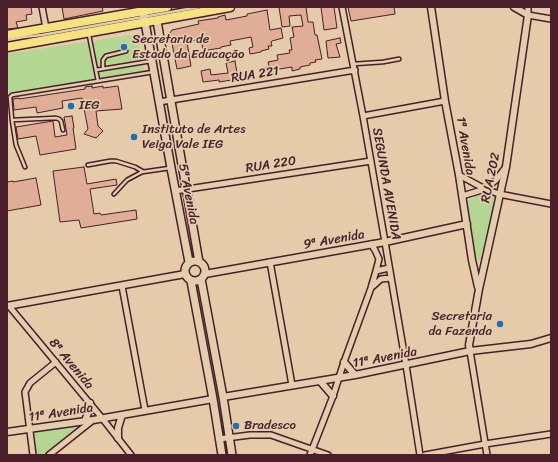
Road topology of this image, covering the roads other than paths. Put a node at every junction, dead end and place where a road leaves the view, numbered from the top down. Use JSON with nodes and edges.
{"nodes":[{"id":1,"x":42,"y":7,"type":"edge"},
{"id":2,"x":167,"y":7,"type":"edge"},
{"id":3,"x":199,"y":7,"type":"edge"},
{"id":4,"x":230,"y":7,"type":"edge"},
{"id":5,"x":342,"y":7,"type":"edge"},
{"id":6,"x":431,"y":7,"type":"edge"},
{"id":7,"x":514,"y":7,"type":"edge"},
{"id":8,"x":528,"y":7,"type":"edge"},
{"id":9,"x":528,"y":15,"type":"junction"},
{"id":10,"x":144,"y":17,"type":"junction"},
{"id":11,"x":551,"y":19,"type":"edge"},
{"id":12,"x":157,"y":21,"type":"junction"},
{"id":13,"x":44,"y":32,"type":"junction"},
{"id":14,"x":89,"y":32,"type":"junction"},
{"id":15,"x":7,"y":35,"type":"edge"},
{"id":16,"x":7,"y":40,"type":"edge"},
{"id":17,"x":7,"y":46,"type":"edge"},
{"id":18,"x":126,"y":51,"type":"dead end"},
{"id":19,"x":152,"y":60,"type":"junction"},
{"id":20,"x":399,"y":60,"type":"dead end"},
{"id":21,"x":353,"y":64,"type":"junction"},
{"id":22,"x":103,"y":68,"type":"junction"},
{"id":23,"x":96,"y":70,"type":"junction"},
{"id":24,"x":355,"y":70,"type":"junction"},
{"id":25,"x":154,"y":72,"type":"junction"},
{"id":26,"x":98,"y":81,"type":"junction"},
{"id":27,"x":171,"y":100,"type":"junction"},
{"id":28,"x":445,"y":101,"type":"junction"},
{"id":29,"x":159,"y":102,"type":"junction"},
{"id":30,"x":363,"y":116,"type":"junction"},
{"id":31,"x":12,"y":120,"type":"junction"},
{"id":32,"x":63,"y":130,"type":"dead end"},
{"id":33,"x":370,"y":161,"type":"junction"},
{"id":34,"x":88,"y":165,"type":"dead end"},
{"id":35,"x":26,"y":167,"type":"dead end"},
{"id":36,"x":506,"y":167,"type":"junction"},
{"id":37,"x":171,"y":168,"type":"junction"},
{"id":38,"x":142,"y":172,"type":"junction"},
{"id":39,"x":459,"y":175,"type":"junction"},
{"id":40,"x":186,"y":189,"type":"junction"},
{"id":41,"x":485,"y":189,"type":"junction"},
{"id":42,"x":176,"y":191,"type":"junction"},
{"id":43,"x":114,"y":194,"type":"dead end"},
{"id":44,"x":499,"y":194,"type":"junction"},
{"id":45,"x":462,"y":196,"type":"junction"},
{"id":46,"x":551,"y":204,"type":"edge"},
{"id":47,"x":467,"y":224,"type":"junction"},
{"id":48,"x":385,"y":242,"type":"junction"},
{"id":49,"x":371,"y":244,"type":"junction"},
{"id":50,"x":472,"y":260,"type":"junction"},
{"id":51,"x":189,"y":262,"type":"junction"},
{"id":52,"x":199,"y":262,"type":"junction"},
{"id":53,"x":270,"y":262,"type":"junction"},
{"id":54,"x":484,"y":263,"type":"junction"},
{"id":55,"x":389,"y":268,"type":"junction"},
{"id":56,"x":376,"y":271,"type":"junction"},
{"id":57,"x":184,"y":274,"type":"junction"},
{"id":58,"x":203,"y":277,"type":"junction"},
{"id":59,"x":391,"y":278,"type":"junction"},
{"id":60,"x":191,"y":281,"type":"junction"},
{"id":61,"x":122,"y":286,"type":"junction"},
{"id":62,"x":372,"y":288,"type":"junction"},
{"id":63,"x":479,"y":289,"type":"junction"},
{"id":64,"x":8,"y":306,"type":"edge"},
{"id":65,"x":551,"y":338,"type":"edge"},
{"id":66,"x":470,"y":351,"type":"junction"},
{"id":67,"x":56,"y":362,"type":"junction"},
{"id":68,"x":344,"y":362,"type":"junction"},
{"id":69,"x":406,"y":365,"type":"junction"},
{"id":70,"x":355,"y":375,"type":"junction"},
{"id":71,"x":338,"y":378,"type":"junction"},
{"id":72,"x":320,"y":381,"type":"junction"},
{"id":73,"x":292,"y":385,"type":"junction"},
{"id":74,"x":333,"y":396,"type":"junction"},
{"id":75,"x":223,"y":397,"type":"junction"},
{"id":76,"x":213,"y":399,"type":"junction"},
{"id":77,"x":90,"y":404,"type":"junction"},
{"id":78,"x":145,"y":410,"type":"junction"},
{"id":79,"x":122,"y":414,"type":"junction"},
{"id":80,"x":102,"y":418,"type":"junction"},
{"id":81,"x":93,"y":420,"type":"junction"},
{"id":82,"x":85,"y":421,"type":"junction"},
{"id":83,"x":29,"y":429,"type":"junction"},
{"id":84,"x":7,"y":432,"type":"edge"},
{"id":85,"x":551,"y":434,"type":"edge"},
{"id":86,"x":118,"y":438,"type":"junction"},
{"id":87,"x":229,"y":438,"type":"junction"},
{"id":88,"x":219,"y":439,"type":"junction"},
{"id":89,"x":485,"y":444,"type":"junction"},
{"id":90,"x":312,"y":449,"type":"junction"},
{"id":91,"x":33,"y":455,"type":"edge"},
{"id":92,"x":49,"y":455,"type":"edge"},
{"id":93,"x":131,"y":455,"type":"edge"},
{"id":94,"x":222,"y":455,"type":"edge"},
{"id":95,"x":232,"y":455,"type":"edge"},
{"id":96,"x":310,"y":455,"type":"edge"},
{"id":97,"x":328,"y":455,"type":"edge"},
{"id":98,"x":420,"y":455,"type":"edge"},
{"id":99,"x":425,"y":455,"type":"edge"},
{"id":100,"x":487,"y":455,"type":"edge"}],
"edges":[{"from":1,"to":13,"type":"street"},
{"from":2,"to":10,"type":"main road"},
{"from":3,"to":10,"type":"lane"},
{"from":4,"to":12,"type":"main road"},
{"from":5,"to":21,"type":"street","name":"SEGUNDA AVENIDA"},
{"from":6,"to":28,"type":"street","name":"1ª Avenida"},
{"from":7,"to":9,"type":"street"},
{"from":8,"to":9,"type":"street","name":"RUA 202"},
{"from":9,"to":11,"type":"street"},
{"from":9,"to":36,"type":"street","name":"RUA 202"},
{"from":10,"to":12,"type":"main road"},
{"from":10,"to":13,"type":"main road"},
{"from":10,"to":14,"type":"main road"},
{"from":10,"to":19,"type":"main road","name":"5ª Avenida"},
{"from":12,"to":27,"type":"main road","name":"5ª Avenida"},
{"from":13,"to":15,"type":"main road"},
{"from":13,"to":16,"type":"lane"},
{"from":13,"to":17,"type":"lane"},
{"from":14,"to":17,"type":"main road"},
{"from":14,"to":23,"type":"lane"},
{"from":18,"to":22,"type":"lane"},
{"from":19,"to":22,"type":"lane"},
{"from":19,"to":25,"type":"main road","name":"5ª Avenida"},
{"from":20,"to":21,"type":"lane"},
{"from":21,"to":24,"type":"street","name":"SEGUNDA AVENIDA"},
{"from":22,"to":23,"type":"lane"},
{"from":23,"to":26,"type":"lane"},
{"from":24,"to":27,"type":"street","name":"RUA 221"},
{"from":24,"to":30,"type":"street","name":"SEGUNDA AVENIDA"},
{"from":25,"to":26,"type":"lane"},
{"from":25,"to":29,"type":"main road","name":"5ª Avenida"},
{"from":26,"to":31,"type":"lane"},
{"from":27,"to":29,"type":"street","name":"RUA 221"},
{"from":27,"to":40,"type":"main road","name":"5ª Avenida"},
{"from":28,"to":30,"type":"street"},
{"from":28,"to":39,"type":"street","name":"1ª Avenida"},
{"from":29,"to":37,"type":"main road","name":"5ª Avenida"},
{"from":30,"to":33,"type":"street","name":"SEGUNDA AVENIDA"},
{"from":31,"to":32,"type":"lane"},
{"from":31,"to":35,"type":"lane"},
{"from":33,"to":40,"type":"street","name":"RUA 220"},
{"from":33,"to":48,"type":"street","name":"SEGUNDA AVENIDA"},
{"from":34,"to":38,"type":"lane"},
{"from":36,"to":41,"type":"street"},
{"from":36,"to":44,"type":"street","name":"RUA 202"},
{"from":37,"to":38,"type":"lane"},
{"from":37,"to":42,"type":"main road","name":"5ª Avenida"},
{"from":38,"to":43,"type":"lane"},
{"from":39,"to":41,"type":"street"},
{"from":39,"to":45,"type":"street","name":"1ª Avenida"},
{"from":40,"to":42,"type":"street","name":"RUA 220"},
{"from":40,"to":52,"type":"main road","name":"5ª Avenida"},
{"from":41,"to":44,"type":"street"},
{"from":41,"to":45,"type":"street"},
{"from":42,"to":51,"type":"main road","name":"5ª Avenida"},
{"from":44,"to":46,"type":"street"},
{"from":44,"to":54,"type":"street","name":"RUA 202"},
{"from":45,"to":47,"type":"street","name":"1ª Avenida"},
{"from":47,"to":48,"type":"street","name":"9ª Avenida"},
{"from":47,"to":50,"type":"street","name":"1ª Avenida"},
{"from":48,"to":49,"type":"street","name":"9ª Avenida"},
{"from":48,"to":55,"type":"street","name":"SEGUNDA AVENIDA"},
{"from":49,"to":53,"type":"street","name":"9ª Avenida"},
{"from":49,"to":56,"type":"street"},
{"from":50,"to":54,"type":"street"},
{"from":50,"to":63,"type":"street","name":"1ª Avenida"},
{"from":51,"to":52,"type":"main road"},
{"from":51,"to":57,"type":"main road"},
{"from":52,"to":58,"type":"main road"},
{"from":53,"to":58,"type":"street","name":"9ª Avenida"},
{"from":53,"to":73,"type":"street"},
{"from":54,"to":63,"type":"street","name":"RUA 202"},
{"from":55,"to":56,"type":"street"},
{"from":55,"to":59,"type":"street","name":"SEGUNDA AVENIDA"},
{"from":56,"to":62,"type":"street"},
{"from":57,"to":60,"type":"main road"},
{"from":57,"to":61,"type":"street"},
{"from":58,"to":60,"type":"main road"},
{"from":58,"to":75,"type":"main road"},
{"from":59,"to":62,"type":"street"},
{"from":59,"to":69,"type":"street","name":"SEGUNDA AVENIDA"},
{"from":60,"to":76,"type":"main road"},
{"from":61,"to":64,"type":"street"},
{"from":61,"to":78,"type":"street"},
{"from":62,"to":68,"type":"street"},
{"from":63,"to":66,"type":"street","name":"RUA 202"},
{"from":64,"to":67,"type":"street","name":"8ª Avenida"},
{"from":65,"to":66,"type":"street","name":"11ª Avenida"},
{"from":66,"to":69,"type":"street","name":"11ª Avenida"},
{"from":66,"to":89,"type":"street"},
{"from":67,"to":77,"type":"street","name":"8ª Avenida"},
{"from":67,"to":83,"type":"street"},
{"from":68,"to":70,"type":"street"},
{"from":68,"to":71,"type":"street"},
{"from":69,"to":70,"type":"street","name":"11ª Avenida"},
{"from":69,"to":98,"type":"street","name":"SEGUNDA AVENIDA"},
{"from":70,"to":71,"type":"street","name":"11ª Avenida"},
{"from":71,"to":72,"type":"street","name":"11ª Avenida"},
{"from":71,"to":74,"type":"street"},
{"from":72,"to":73,"type":"street","name":"11ª Avenida"},
{"from":72,"to":74,"type":"street"},
{"from":73,"to":75,"type":"street","name":"11ª Avenida"},
{"from":74,"to":90,"type":"street"},
{"from":75,"to":87,"type":"main road"},
{"from":76,"to":78,"type":"street","name":"11ª Avenida"},
{"from":76,"to":88,"type":"main road"},
{"from":77,"to":80,"type":"street","name":"8ª Avenida"},
{"from":77,"to":82,"type":"street"},
{"from":78,"to":79,"type":"street","name":"11ª Avenida"},
{"from":79,"to":80,"type":"street","name":"11ª Avenida"},
{"from":79,"to":86,"type":"street"},
{"from":80,"to":81,"type":"street","name":"11ª Avenida"},
{"from":80,"to":86,"type":"street","name":"8ª Avenida"},
{"from":81,"to":82,"type":"street","name":"11ª Avenida"},
{"from":81,"to":92,"type":"street"},
{"from":82,"to":83,"type":"street","name":"11ª Avenida"},
{"from":83,"to":84,"type":"street","name":"11ª Avenida"},
{"from":83,"to":91,"type":"street"},
{"from":85,"to":89,"type":"street"},
{"from":86,"to":93,"type":"street","name":"8ª Avenida"},
{"from":87,"to":88,"type":"street"},
{"from":87,"to":90,"type":"street"},
{"from":87,"to":95,"type":"main road"},
{"from":88,"to":94,"type":"main road"},
{"from":89,"to":99,"type":"street"},
{"from":89,"to":100,"type":"street"},
{"from":90,"to":96,"type":"street"},
{"from":90,"to":97,"type":"street"}]}
